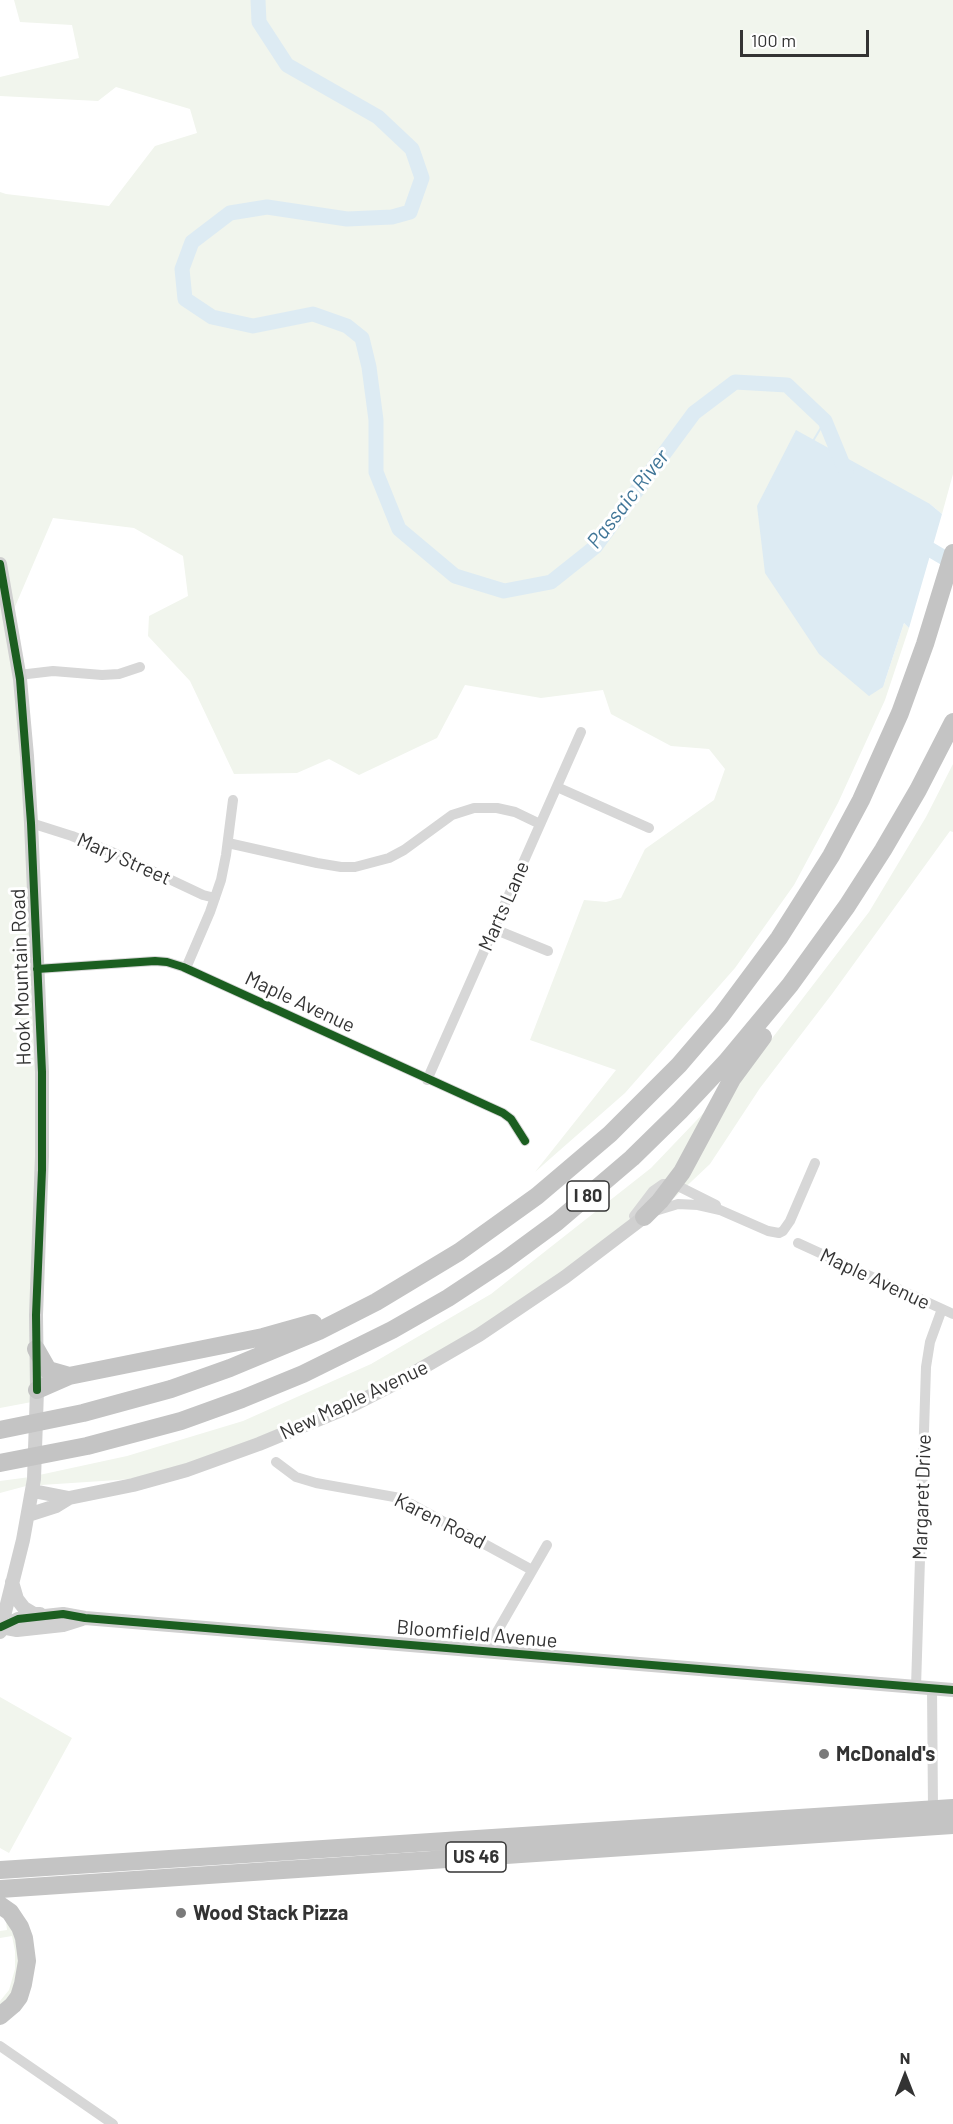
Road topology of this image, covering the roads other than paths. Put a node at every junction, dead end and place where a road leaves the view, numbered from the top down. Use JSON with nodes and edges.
{"nodes":[{"id":1,"x":953,"y":553,"type":"edge"},
{"id":2,"x":0,"y":564,"type":"edge"},
{"id":3,"x":140,"y":667,"type":"dead end"},
{"id":4,"x":19,"y":675,"type":"junction"},
{"id":5,"x":953,"y":722,"type":"edge"},
{"id":6,"x":580,"y":732,"type":"dead end"},
{"id":7,"x":557,"y":787,"type":"junction"},
{"id":8,"x":233,"y":800,"type":"dead end"},
{"id":9,"x":32,"y":823,"type":"junction"},
{"id":10,"x":540,"y":824,"type":"junction"},
{"id":11,"x":650,"y":828,"type":"dead end"},
{"id":12,"x":228,"y":843,"type":"junction"},
{"id":13,"x":215,"y":898,"type":"junction"},
{"id":14,"x":847,"y":906,"type":"junction"},
{"id":15,"x":494,"y":929,"type":"junction"},
{"id":16,"x":548,"y":951,"type":"dead end"},
{"id":17,"x":186,"y":968,"type":"junction"},
{"id":18,"x":37,"y":969,"type":"junction"},
{"id":19,"x":427,"y":1080,"type":"junction"},
{"id":20,"x":525,"y":1141,"type":"dead end"},
{"id":21,"x":814,"y":1163,"type":"dead end"},
{"id":22,"x":674,"y":1184,"type":"junction"},
{"id":23,"x":731,"y":1215,"type":"junction"},
{"id":24,"x":644,"y":1217,"type":"junction"},
{"id":25,"x":611,"y":1241,"type":"junction"},
{"id":26,"x":798,"y":1243,"type":"dead end"},
{"id":27,"x":404,"y":1286,"type":"junction"},
{"id":28,"x":942,"y":1309,"type":"junction"},
{"id":29,"x":953,"y":1314,"type":"edge"},
{"id":30,"x":36,"y":1349,"type":"junction"},
{"id":31,"x":69,"y":1376,"type":"junction"},
{"id":32,"x":37,"y":1390,"type":"junction"},
{"id":33,"x":0,"y":1430,"type":"edge"},
{"id":34,"x":9,"y":1461,"type":"edge"},
{"id":35,"x":276,"y":1462,"type":"dead end"},
{"id":36,"x":33,"y":1491,"type":"junction"},
{"id":37,"x":69,"y":1498,"type":"junction"},
{"id":38,"x":28,"y":1515,"type":"junction"},
{"id":39,"x":547,"y":1545,"type":"dead end"},
{"id":40,"x":532,"y":1570,"type":"junction"},
{"id":41,"x":12,"y":1582,"type":"junction"},
{"id":42,"x":0,"y":1598,"type":"edge"},
{"id":43,"x":57,"y":1615,"type":"junction"},
{"id":44,"x":85,"y":1618,"type":"junction"},
{"id":45,"x":0,"y":1629,"type":"edge"},
{"id":46,"x":486,"y":1651,"type":"junction"},
{"id":47,"x":916,"y":1687,"type":"junction"},
{"id":48,"x":932,"y":1688,"type":"junction"},
{"id":49,"x":953,"y":1690,"type":"edge"},
{"id":50,"x":953,"y":1808,"type":"edge"},
{"id":51,"x":933,"y":1809,"type":"junction"},
{"id":52,"x":953,"y":1825,"type":"edge"},
{"id":53,"x":0,"y":1862,"type":"edge"},
{"id":54,"x":35,"y":1867,"type":"junction"},
{"id":55,"x":0,"y":1870,"type":"edge"},
{"id":56,"x":0,"y":1888,"type":"edge"},
{"id":57,"x":0,"y":1905,"type":"edge"},
{"id":58,"x":0,"y":2016,"type":"edge"},
{"id":59,"x":0,"y":2046,"type":"edge"},
{"id":60,"x":113,"y":2124,"type":"edge"}],
"edges":[{"from":1,"to":27,"type":"highway","number":"I 80"},
{"from":2,"to":4,"type":"street","name":"Hook Mountain Road"},
{"from":3,"to":4,"type":"street"},
{"from":4,"to":9,"type":"street","name":"Hook Mountain Road"},
{"from":5,"to":14,"type":"highway","number":"I 80"},
{"from":6,"to":7,"type":"street","name":"Marts Lane"},
{"from":7,"to":10,"type":"street","name":"Marts Lane"},
{"from":7,"to":11,"type":"street"},
{"from":8,"to":12,"type":"street"},
{"from":9,"to":13,"type":"street","name":"Mary Street"},
{"from":9,"to":18,"type":"street","name":"Hook Mountain Road"},
{"from":10,"to":12,"type":"street"},
{"from":10,"to":15,"type":"street","name":"Marts Lane"},
{"from":12,"to":13,"type":"street"},
{"from":13,"to":17,"type":"street"},
{"from":14,"to":22,"type":"highway"},
{"from":14,"to":34,"type":"highway","number":"I 80"},
{"from":15,"to":16,"type":"street"},
{"from":15,"to":19,"type":"street","name":"Marts Lane"},
{"from":17,"to":18,"type":"street","name":"Maple Avenue"},
{"from":17,"to":19,"type":"street","name":"Maple Avenue"},
{"from":18,"to":30,"type":"street","name":"Hook Mountain Road"},
{"from":19,"to":20,"type":"street","name":"Maple Avenue"},
{"from":21,"to":23,"type":"street"},
{"from":22,"to":23,"type":"street"},
{"from":22,"to":24,"type":"highway"},
{"from":22,"to":25,"type":"street","name":"New Maple Avenue"},
{"from":23,"to":24,"type":"street"},
{"from":24,"to":25,"type":"street","name":"New Maple Avenue"},
{"from":25,"to":37,"type":"street","name":"New Maple Avenue"},
{"from":26,"to":28,"type":"street","name":"Maple Avenue"},
{"from":27,"to":31,"type":"highway"},
{"from":27,"to":33,"type":"highway","number":"I 80"},
{"from":28,"to":29,"type":"street","name":"Maple Avenue"},
{"from":28,"to":47,"type":"street","name":"Margaret Drive"},
{"from":30,"to":31,"type":"highway"},
{"from":30,"to":32,"type":"street","name":"Hook Mountain Road"},
{"from":31,"to":32,"type":"highway"},
{"from":32,"to":36,"type":"street","name":"Hook Mountain Road"},
{"from":35,"to":40,"type":"street","name":"Karen Road"},
{"from":36,"to":37,"type":"street","name":"New Maple Avenue"},
{"from":36,"to":38,"type":"street","name":"Hook Mountain Road"},
{"from":37,"to":38,"type":"street","name":"New Maple Avenue"},
{"from":38,"to":41,"type":"street","name":"Hook Mountain Road"},
{"from":39,"to":40,"type":"street"},
{"from":40,"to":46,"type":"street"},
{"from":41,"to":42,"type":"street"},
{"from":41,"to":43,"type":"street"},
{"from":41,"to":45,"type":"street","name":"Hook Mountain Road"},
{"from":43,"to":44,"type":"street","name":"Bloomfield Avenue"},
{"from":43,"to":45,"type":"street","name":"Bloomfield Avenue"},
{"from":44,"to":45,"type":"street","name":"Bloomfield Avenue"},
{"from":44,"to":46,"type":"street","name":"Bloomfield Avenue"},
{"from":46,"to":47,"type":"street","name":"Bloomfield Avenue"},
{"from":47,"to":48,"type":"street","name":"Bloomfield Avenue"},
{"from":48,"to":49,"type":"street","name":"Bloomfield Avenue"},
{"from":48,"to":51,"type":"street"},
{"from":50,"to":51,"type":"highway","number":"US 46"},
{"from":51,"to":54,"type":"highway","number":"US 46"},
{"from":52,"to":56,"type":"highway","number":"US 46"},
{"from":53,"to":54,"type":"highway"},
{"from":54,"to":55,"type":"highway","number":"US 46"},
{"from":57,"to":58,"type":"highway"},
{"from":59,"to":60,"type":"street"}]}
